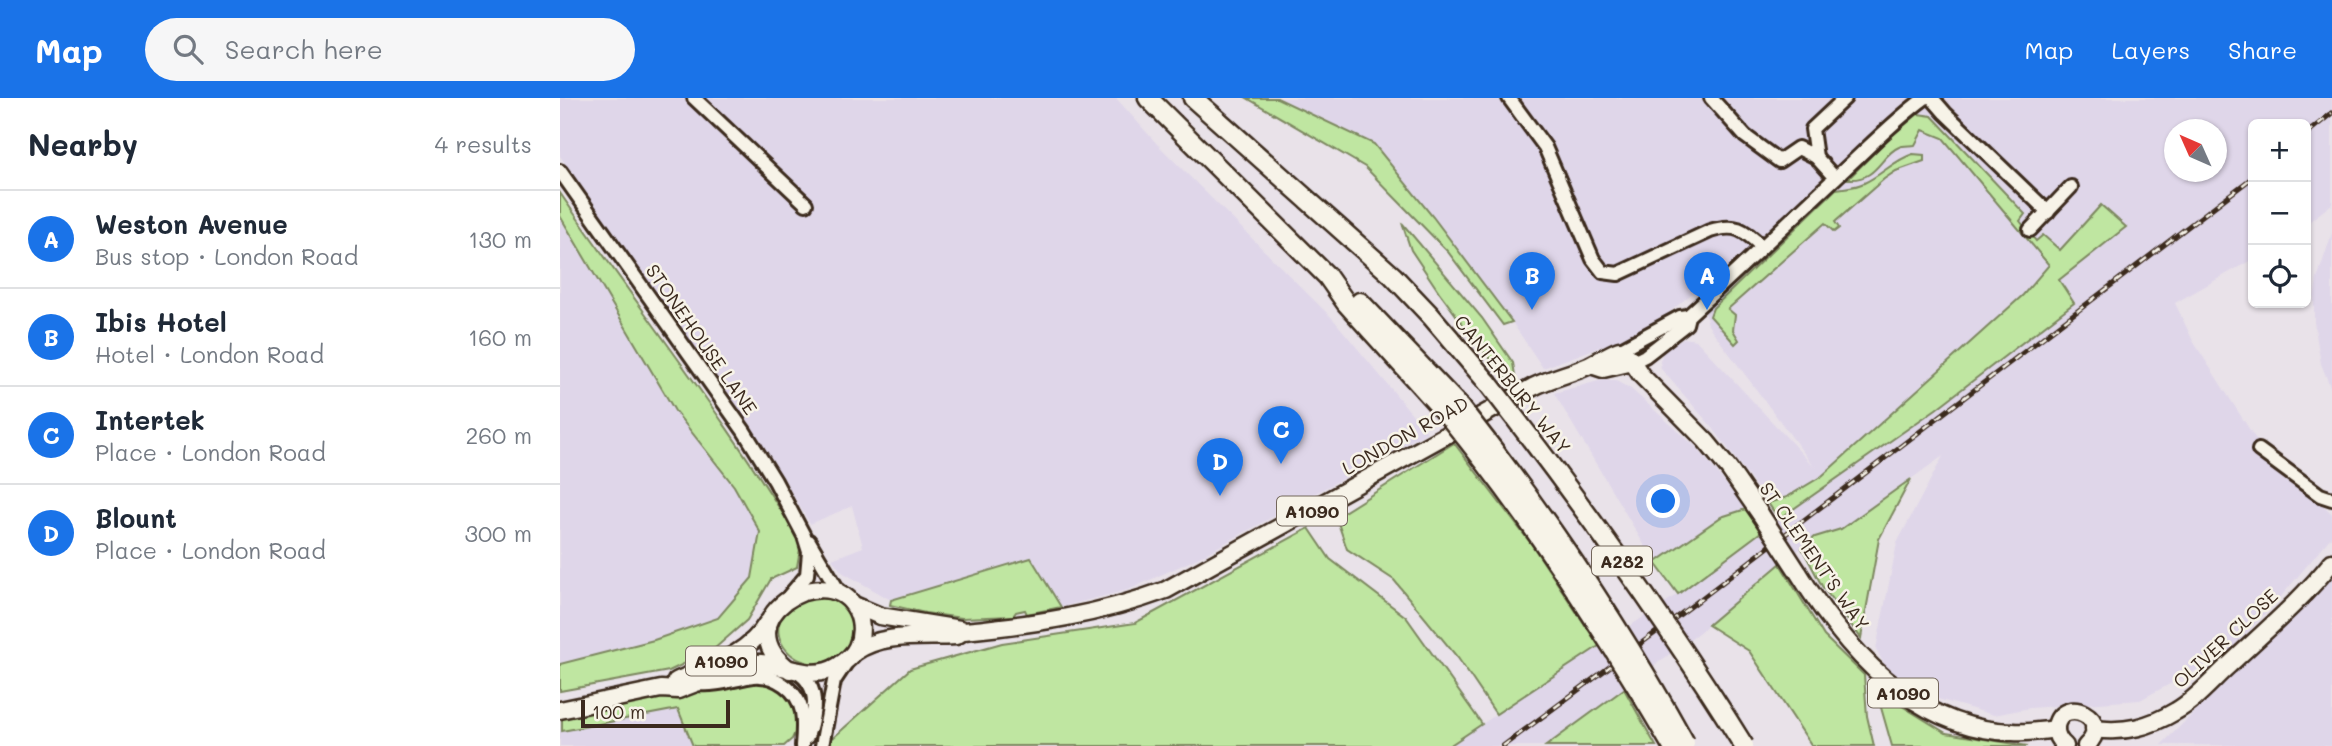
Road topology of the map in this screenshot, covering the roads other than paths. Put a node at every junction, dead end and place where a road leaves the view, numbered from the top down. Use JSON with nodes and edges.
{"nodes":[{"id":1,"x":694,"y":98,"type":"edge"},
{"id":2,"x":1148,"y":98,"type":"edge"},
{"id":3,"x":1193,"y":98,"type":"edge"},
{"id":4,"x":1509,"y":98,"type":"edge"},
{"id":5,"x":1710,"y":98,"type":"edge"},
{"id":6,"x":1845,"y":98,"type":"edge"},
{"id":7,"x":1925,"y":98,"type":"edge"},
{"id":8,"x":1932,"y":98,"type":"edge"},
{"id":9,"x":1816,"y":157,"type":"junction"},
{"id":10,"x":560,"y":171,"type":"edge"},
{"id":11,"x":1835,"y":178,"type":"junction"},
{"id":12,"x":2071,"y":187,"type":"dead end"},
{"id":13,"x":806,"y":204,"type":"dead end"},
{"id":14,"x":2048,"y":212,"type":"junction"},
{"id":15,"x":2030,"y":230,"type":"dead end"},
{"id":16,"x":1762,"y":247,"type":"junction"},
{"id":17,"x":1688,"y":316,"type":"junction"},
{"id":18,"x":1619,"y":350,"type":"junction"},
{"id":19,"x":1633,"y":362,"type":"junction"},
{"id":20,"x":1591,"y":365,"type":"junction"},
{"id":21,"x":1455,"y":413,"type":"junction"},
{"id":22,"x":2259,"y":450,"type":"dead end"},
{"id":23,"x":2332,"y":499,"type":"edge"},
{"id":24,"x":804,"y":536,"type":"junction"},
{"id":25,"x":2332,"y":562,"type":"edge"},
{"id":26,"x":786,"y":599,"type":"junction"},
{"id":27,"x":848,"y":600,"type":"junction"},
{"id":28,"x":770,"y":618,"type":"junction"},
{"id":29,"x":964,"y":631,"type":"junction"},
{"id":30,"x":851,"y":656,"type":"junction"},
{"id":31,"x":793,"y":671,"type":"junction"},
{"id":32,"x":696,"y":684,"type":"junction"},
{"id":33,"x":661,"y":689,"type":"junction"},
{"id":34,"x":560,"y":710,"type":"edge"},
{"id":35,"x":2056,"y":729,"type":"junction"},
{"id":36,"x":2094,"y":729,"type":"junction"},
{"id":37,"x":803,"y":746,"type":"edge"},
{"id":38,"x":822,"y":746,"type":"edge"},
{"id":39,"x":1672,"y":746,"type":"edge"},
{"id":40,"x":1687,"y":746,"type":"edge"},
{"id":41,"x":1744,"y":746,"type":"edge"},
{"id":42,"x":2065,"y":746,"type":"edge"},
{"id":43,"x":2086,"y":746,"type":"edge"}],
"edges":[{"from":1,"to":13,"type":"street"},
{"from":2,"to":21,"type":"highway","number":"A282"},
{"from":3,"to":41,"type":"highway","name":"CANTERBURY WAY","number":"A282","bridge":true},
{"from":4,"to":16,"type":"street"},
{"from":5,"to":9,"type":"street"},
{"from":6,"to":9,"type":"street"},
{"from":7,"to":11,"type":"street","name":"LONDON ROAD"},
{"from":8,"to":14,"type":"street"},
{"from":9,"to":11,"type":"street"},
{"from":10,"to":24,"type":"street","name":"STONEHOUSE LANE"},
{"from":11,"to":16,"type":"street","name":"LONDON ROAD"},
{"from":12,"to":14,"type":"street"},
{"from":14,"to":15,"type":"street"},
{"from":16,"to":17,"type":"street","name":"LONDON ROAD"},
{"from":17,"to":18,"type":"street","name":"LONDON ROAD"},
{"from":17,"to":19,"type":"street","name":"LONDON ROAD"},
{"from":18,"to":19,"type":"main road","name":"ST CLEMENT'S WAY","number":"A1090"},
{"from":18,"to":20,"type":"main road","name":"LONDON ROAD","number":"A1090"},
{"from":19,"to":20,"type":"main road","name":"LONDON ROAD","number":"A1090"},
{"from":19,"to":35,"type":"main road","name":"ST CLEMENT'S WAY","number":"A1090","bridge":true},
{"from":20,"to":29,"type":"main road","name":"LONDON ROAD","number":"A1090"},
{"from":21,"to":39,"type":"highway","number":"A282","bridge":true},
{"from":21,"to":40,"type":"highway","number":"A282","bridge":true},
{"from":22,"to":23,"type":"street"},
{"from":24,"to":26,"type":"street","name":"STONEHOUSE LANE"},
{"from":24,"to":27,"type":"street","name":"STONEHOUSE LANE"},
{"from":25,"to":36,"type":"main road","name":"OLIVER CLOSE"},
{"from":26,"to":27,"type":"main road","number":"A1090"},
{"from":26,"to":28,"type":"main road","number":"A1090"},
{"from":27,"to":29,"type":"main road","name":"LONDON ROAD","number":"A1090"},
{"from":27,"to":30,"type":"main road"},
{"from":28,"to":31,"type":"main road","number":"A1090"},
{"from":28,"to":33,"type":"main road","number":"A1090"},
{"from":29,"to":30,"type":"main road","name":"LONDON ROAD","number":"A1090"},
{"from":30,"to":31,"type":"main road","number":"A1090"},
{"from":30,"to":38,"type":"street"},
{"from":31,"to":32,"type":"main road","number":"A1090"},
{"from":31,"to":37,"type":"street"},
{"from":32,"to":33,"type":"main road","number":"A1090"},
{"from":32,"to":37,"type":"street"},
{"from":33,"to":34,"type":"main road","number":"A1090"},
{"from":35,"to":36,"type":"main road","name":"ST CLEMENT'S WAY","number":"A1090"},
{"from":35,"to":42,"type":"main road"},
{"from":36,"to":43,"type":"main road"}]}
